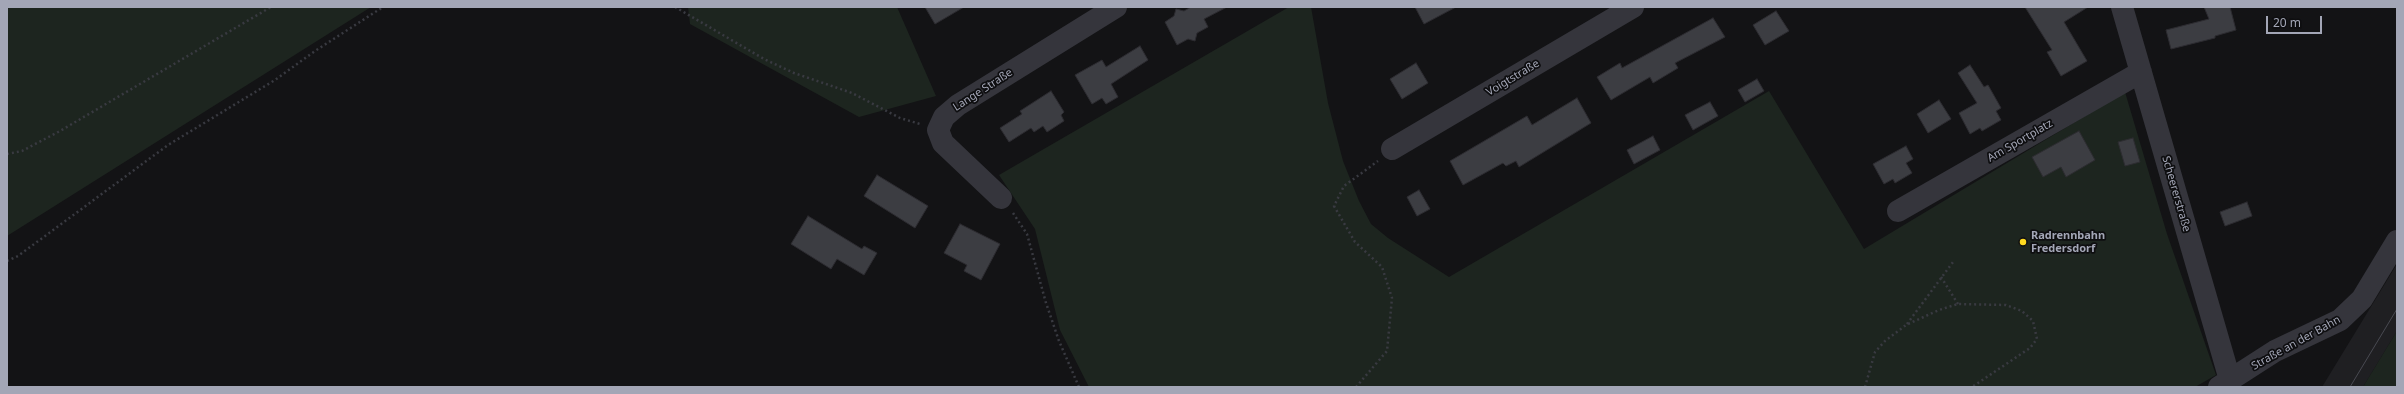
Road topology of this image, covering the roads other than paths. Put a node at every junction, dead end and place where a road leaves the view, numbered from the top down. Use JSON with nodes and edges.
{"nodes":[{"id":1,"x":1116,"y":7,"type":"edge"},
{"id":2,"x":1633,"y":7,"type":"edge"},
{"id":3,"x":2122,"y":7,"type":"edge"},
{"id":4,"x":2141,"y":72,"type":"junction"},
{"id":5,"x":1392,"y":149,"type":"road end"},
{"id":6,"x":1001,"y":198,"type":"road end"},
{"id":7,"x":1898,"y":211,"type":"dead end"},
{"id":8,"x":2397,"y":241,"type":"edge"},
{"id":9,"x":2225,"y":384,"type":"edge"}],
"edges":[{"from":1,"to":6,"type":"street","name":"Lange Straße"},
{"from":2,"to":5,"type":"street","name":"Voigtstraße"},
{"from":3,"to":4,"type":"street","name":"Scheererstraße"},
{"from":4,"to":7,"type":"street","name":"Am Sportplatz"},
{"from":4,"to":9,"type":"street","name":"Scheererstraße"},
{"from":8,"to":9,"type":"street","name":"Straße an der Bahn"}]}
